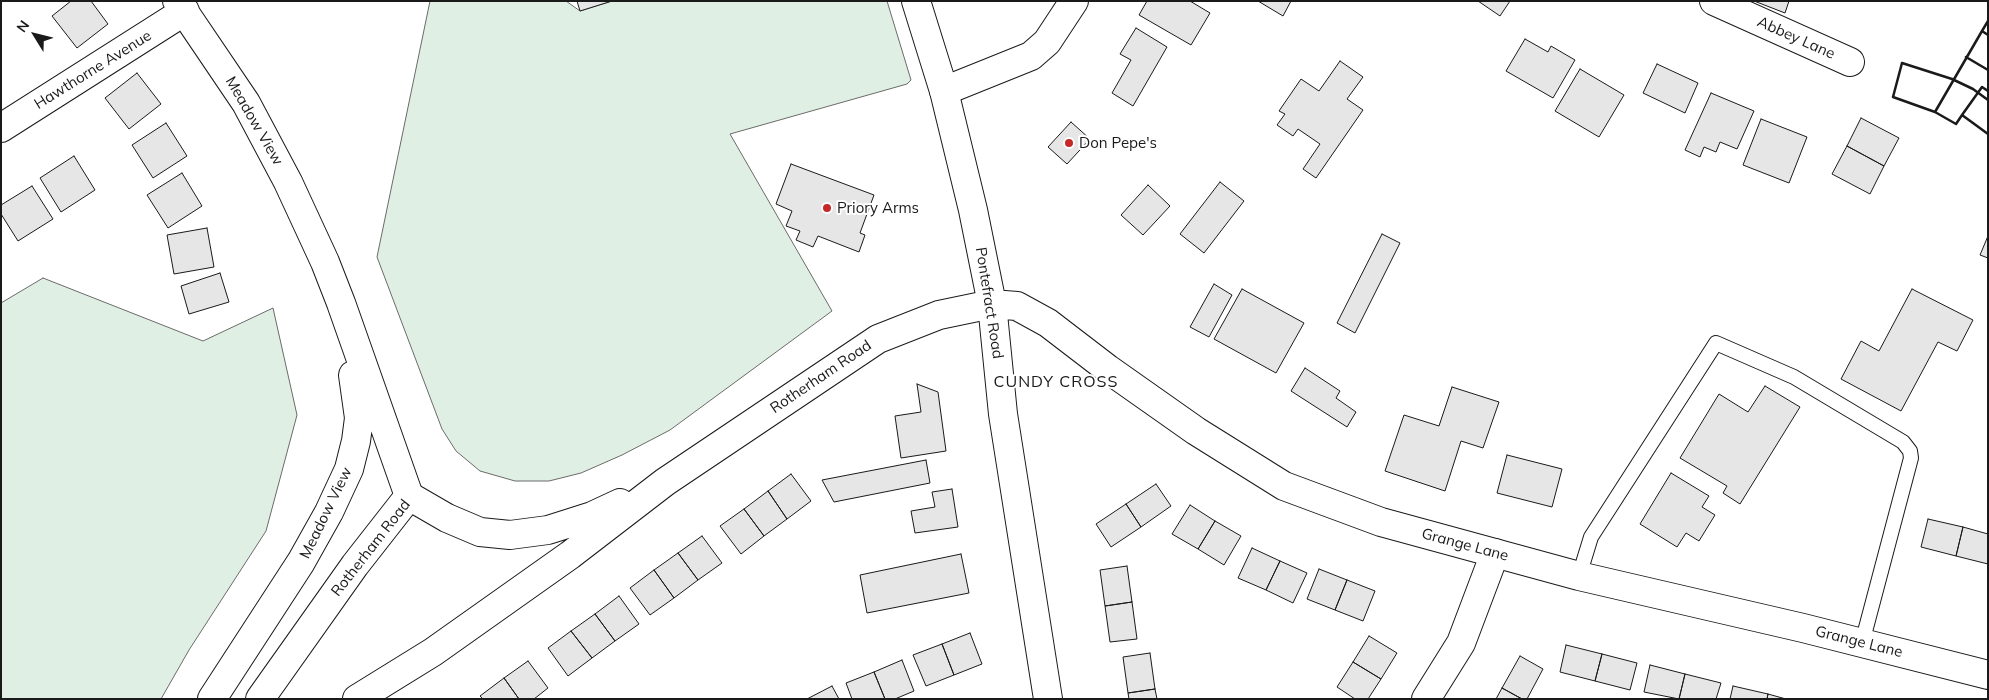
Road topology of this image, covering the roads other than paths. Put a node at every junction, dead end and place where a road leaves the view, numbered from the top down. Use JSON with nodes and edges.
{"nodes":[{"id":1,"x":916,"y":1,"type":"edge"},
{"id":2,"x":1074,"y":1,"type":"edge"},
{"id":3,"x":1714,"y":1,"type":"edge"},
{"id":4,"x":181,"y":6,"type":"edge"},
{"id":5,"x":1850,"y":62,"type":"dead end"},
{"id":6,"x":944,"y":91,"type":"junction"},
{"id":7,"x":1,"y":128,"type":"edge"},
{"id":8,"x":341,"y":303,"type":"junction"},
{"id":9,"x":992,"y":304,"type":"junction"},
{"id":10,"x":664,"y":482,"type":"junction"},
{"id":11,"x":409,"y":496,"type":"junction"},
{"id":12,"x":1495,"y":553,"type":"junction"},
{"id":13,"x":1579,"y":576,"type":"junction"},
{"id":14,"x":1862,"y":642,"type":"junction"},
{"id":15,"x":1988,"y":675,"type":"edge"},
{"id":16,"x":212,"y":699,"type":"edge"},
{"id":17,"x":260,"y":699,"type":"edge"},
{"id":18,"x":357,"y":699,"type":"edge"},
{"id":19,"x":1048,"y":699,"type":"edge"},
{"id":20,"x":1426,"y":699,"type":"edge"}],
"edges":[{"from":1,"to":6,"type":"main road","name":"Pontefract Road"},
{"from":2,"to":6,"type":"main road"},
{"from":3,"to":5,"type":"main road","name":"Abbey Lane"},
{"from":4,"to":7,"type":"main road","name":"Hawthorne Avenue"},
{"from":4,"to":8,"type":"main road","name":"Meadow View"},
{"from":6,"to":9,"type":"main road","name":"Pontefract Road"},
{"from":8,"to":11,"type":"main road","name":"Meadow View"},
{"from":8,"to":16,"type":"main road","name":"Meadow View"},
{"from":9,"to":10,"type":"main road","name":"Rotherham Road"},
{"from":9,"to":12,"type":"main road","name":"Grange Lane"},
{"from":9,"to":19,"type":"main road","name":"Pontefract Road"},
{"from":10,"to":11,"type":"main road","name":"Rotherham Road"},
{"from":10,"to":18,"type":"main road","name":"Rotherham Road"},
{"from":11,"to":17,"type":"main road","name":"Rotherham Road"},
{"from":12,"to":13,"type":"main road","name":"Grange Lane"},
{"from":12,"to":20,"type":"main road"},
{"from":13,"to":14,"type":"main road","name":"Grange Lane"},
{"from":13,"to":14,"type":"lane"},
{"from":14,"to":15,"type":"main road","name":"Grange Lane"}]}
